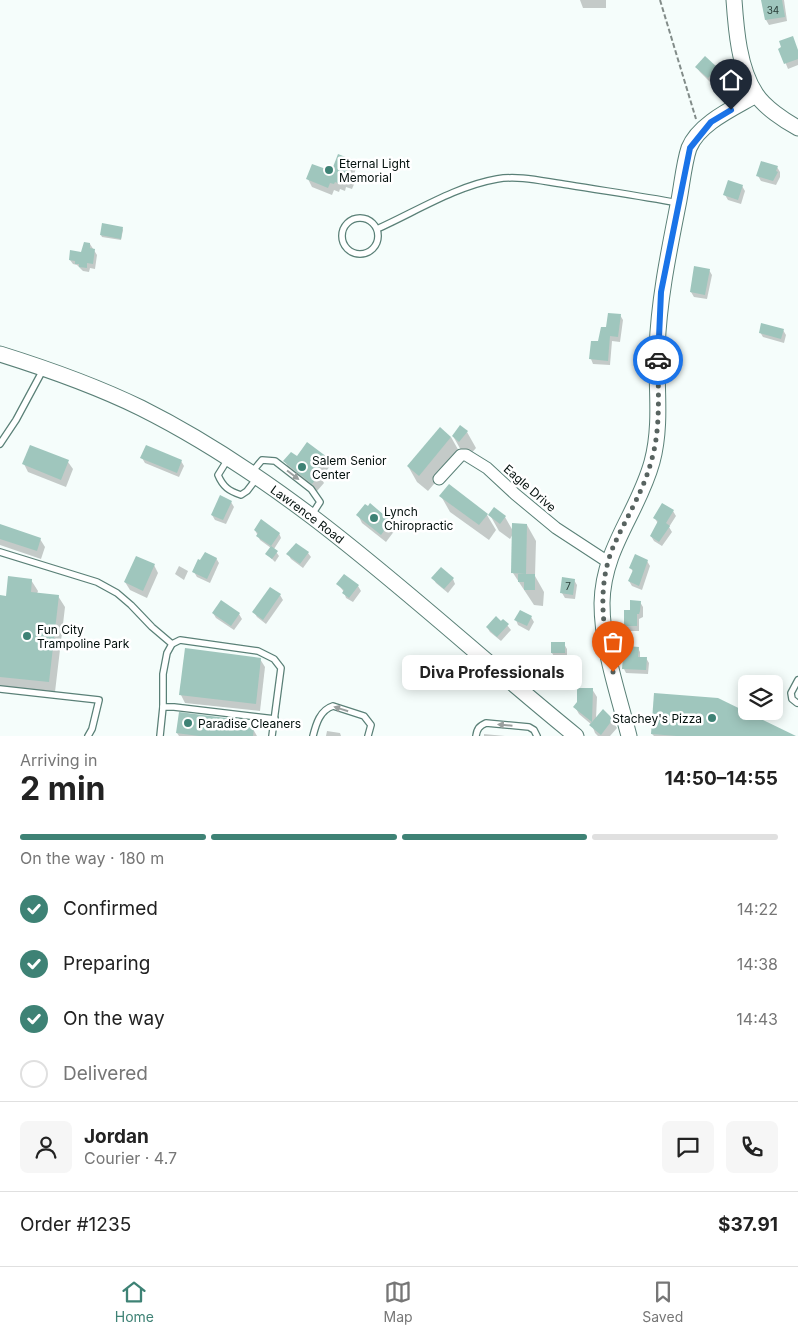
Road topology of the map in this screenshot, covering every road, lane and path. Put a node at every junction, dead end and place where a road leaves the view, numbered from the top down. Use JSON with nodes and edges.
{"nodes":[{"id":1,"x":660,"y":0,"type":"edge"},
{"id":2,"x":734,"y":0,"type":"edge"},
{"id":3,"x":756,"y":95,"type":"junction"},
{"id":4,"x":798,"y":128,"type":"edge"},
{"id":5,"x":700,"y":133,"type":"junction"},
{"id":6,"x":679,"y":204,"type":"junction"},
{"id":7,"x":377,"y":229,"type":"junction"},
{"id":8,"x":0,"y":354,"type":"edge"},
{"id":9,"x":44,"y":368,"type":"junction"},
{"id":10,"x":0,"y":444,"type":"edge"},
{"id":11,"x":228,"y":459,"type":"junction"},
{"id":12,"x":254,"y":476,"type":"junction"},
{"id":13,"x":439,"y":479,"type":"dead end"},
{"id":14,"x":311,"y":517,"type":"junction"},
{"id":15,"x":0,"y":552,"type":"edge"},
{"id":16,"x":608,"y":562,"type":"junction"},
{"id":17,"x":172,"y":644,"type":"junction"},
{"id":18,"x":798,"y":680,"type":"edge"},
{"id":19,"x":0,"y":689,"type":"edge"},
{"id":20,"x":797,"y":703,"type":"dead end"},
{"id":21,"x":163,"y":707,"type":"junction"},
{"id":22,"x":275,"y":719,"type":"junction"},
{"id":23,"x":92,"y":729,"type":"junction"},
{"id":24,"x":88,"y":736,"type":"edge"},
{"id":25,"x":96,"y":736,"type":"edge"},
{"id":26,"x":160,"y":736,"type":"edge"},
{"id":27,"x":272,"y":736,"type":"edge"},
{"id":28,"x":313,"y":736,"type":"edge"},
{"id":29,"x":368,"y":736,"type":"edge"},
{"id":30,"x":476,"y":736,"type":"edge"},
{"id":31,"x":537,"y":736,"type":"edge"},
{"id":32,"x":576,"y":736,"type":"edge"},
{"id":33,"x":629,"y":736,"type":"edge"}],
"edges":[{"from":1,"to":5,"type":"path"},
{"from":2,"to":3,"type":"street"},
{"from":3,"to":4,"type":"street"},
{"from":3,"to":5,"type":"street"},
{"from":5,"to":6,"type":"street"},
{"from":6,"to":7,"type":"lane"},
{"from":6,"to":16,"type":"street"},
{"from":7,"to":7,"type":"lane"},
{"from":8,"to":9,"type":"street","name":"Lawrence Road"},
{"from":9,"to":10,"type":"lane"},
{"from":9,"to":11,"type":"street","name":"Lawrence Road"},
{"from":11,"to":12,"type":"street","name":"Lawrence Road"},
{"from":11,"to":12,"type":"lane"},
{"from":12,"to":14,"type":"street","name":"Lawrence Road"},
{"from":12,"to":14,"type":"lane","one_way":true},
{"from":13,"to":16,"type":"street","name":"Eagle Drive"},
{"from":14,"to":32,"type":"street","name":"Lawrence Road"},
{"from":15,"to":17,"type":"lane"},
{"from":16,"to":33,"type":"street"},
{"from":17,"to":21,"type":"lane"},
{"from":17,"to":22,"type":"lane"},
{"from":18,"to":20,"type":"lane"},
{"from":19,"to":23,"type":"lane"},
{"from":21,"to":22,"type":"lane"},
{"from":21,"to":26,"type":"lane"},
{"from":22,"to":27,"type":"lane"},
{"from":23,"to":24,"type":"lane"},
{"from":23,"to":25,"type":"lane"},
{"from":29,"to":28,"type":"lane","one_way":true},
{"from":31,"to":30,"type":"lane","one_way":true}]}
